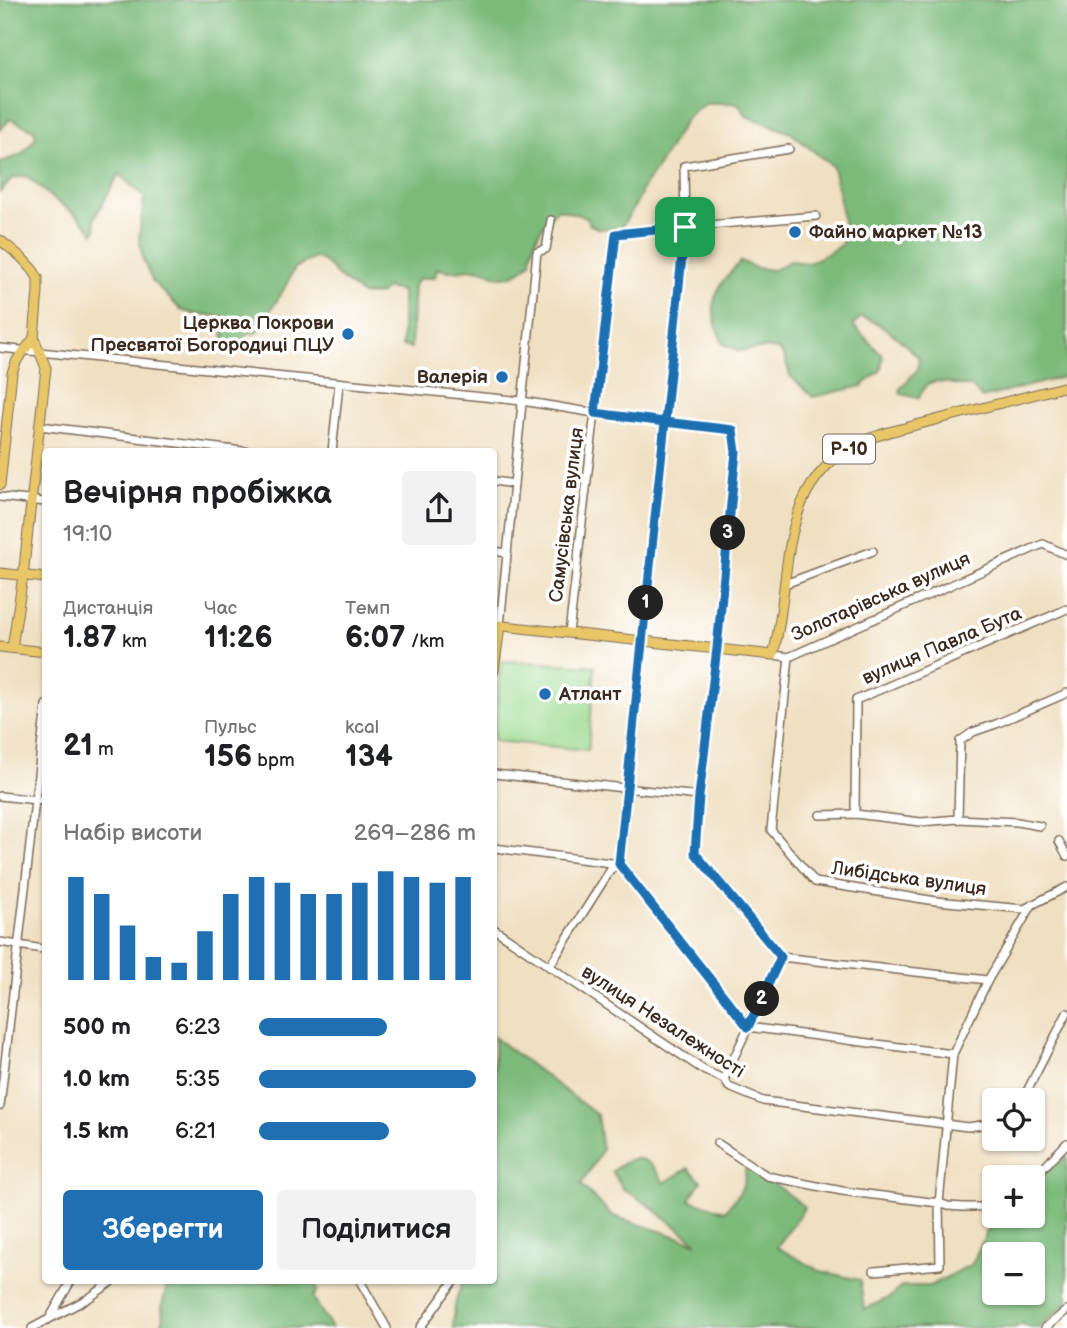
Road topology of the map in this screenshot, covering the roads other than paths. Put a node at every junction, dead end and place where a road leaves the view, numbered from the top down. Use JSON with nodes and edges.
{"nodes":[{"id":1,"x":789,"y":149,"type":"dead end"},
{"id":2,"x":816,"y":216,"type":"dead end"},
{"id":3,"x":551,"y":220,"type":"dead end"},
{"id":4,"x":685,"y":227,"type":"junction"},
{"id":5,"x":0,"y":240,"type":"edge"},
{"id":6,"x":34,"y":338,"type":"junction"},
{"id":7,"x":0,"y":348,"type":"edge"},
{"id":8,"x":24,"y":350,"type":"junction"},
{"id":9,"x":40,"y":352,"type":"junction"},
{"id":10,"x":339,"y":384,"type":"junction"},
{"id":11,"x":1067,"y":386,"type":"edge"},
{"id":12,"x":522,"y":401,"type":"junction"},
{"id":13,"x":595,"y":413,"type":"junction"},
{"id":14,"x":665,"y":422,"type":"junction"},
{"id":15,"x":4,"y":423,"type":"edge"},
{"id":16,"x":40,"y":426,"type":"junction"},
{"id":17,"x":219,"y":448,"type":"edge"},
{"id":18,"x":332,"y":448,"type":"edge"},
{"id":19,"x":497,"y":481,"type":"edge"},
{"id":20,"x":513,"y":484,"type":"junction"},
{"id":21,"x":0,"y":485,"type":"edge"},
{"id":22,"x":0,"y":497,"type":"edge"},
{"id":23,"x":32,"y":501,"type":"junction"},
{"id":24,"x":42,"y":502,"type":"edge"},
{"id":25,"x":497,"y":551,"type":"edge"},
{"id":26,"x":873,"y":551,"type":"dead end"},
{"id":27,"x":507,"y":553,"type":"junction"},
{"id":28,"x":1067,"y":555,"type":"edge"},
{"id":29,"x":0,"y":573,"type":"edge"},
{"id":30,"x":23,"y":576,"type":"junction"},
{"id":31,"x":42,"y":578,"type":"edge"},
{"id":32,"x":785,"y":584,"type":"junction"},
{"id":33,"x":1067,"y":609,"type":"edge"},
{"id":34,"x":497,"y":625,"type":"edge"},
{"id":35,"x":569,"y":633,"type":"junction"},
{"id":36,"x":642,"y":640,"type":"junction"},
{"id":37,"x":0,"y":647,"type":"edge"},
{"id":38,"x":12,"y":648,"type":"junction"},
{"id":39,"x":717,"y":648,"type":"junction"},
{"id":40,"x":42,"y":652,"type":"edge"},
{"id":41,"x":773,"y":655,"type":"junction"},
{"id":42,"x":789,"y":657,"type":"junction"},
{"id":43,"x":1067,"y":693,"type":"edge"},
{"id":44,"x":42,"y":742,"type":"edge"},
{"id":45,"x":497,"y":774,"type":"edge"},
{"id":46,"x":626,"y":788,"type":"junction"},
{"id":47,"x":0,"y":796,"type":"edge"},
{"id":48,"x":699,"y":796,"type":"junction"},
{"id":49,"x":35,"y":800,"type":"junction"},
{"id":50,"x":42,"y":801,"type":"edge"},
{"id":51,"x":855,"y":814,"type":"junction"},
{"id":52,"x":820,"y":815,"type":"dead end"},
{"id":53,"x":958,"y":819,"type":"junction"},
{"id":54,"x":1040,"y":826,"type":"dead end"},
{"id":55,"x":1059,"y":841,"type":"dead end"},
{"id":56,"x":497,"y":848,"type":"edge"},
{"id":57,"x":1067,"y":856,"type":"edge"},
{"id":58,"x":619,"y":864,"type":"junction"},
{"id":59,"x":1067,"y":887,"type":"edge"},
{"id":60,"x":1032,"y":905,"type":"junction"},
{"id":61,"x":497,"y":931,"type":"edge"},
{"id":62,"x":0,"y":942,"type":"edge"},
{"id":63,"x":19,"y":944,"type":"junction"},
{"id":64,"x":42,"y":949,"type":"edge"},
{"id":65,"x":781,"y":957,"type":"junction"},
{"id":66,"x":549,"y":967,"type":"junction"},
{"id":67,"x":988,"y":980,"type":"junction"},
{"id":68,"x":1067,"y":1013,"type":"edge"},
{"id":69,"x":0,"y":1018,"type":"edge"},
{"id":70,"x":10,"y":1019,"type":"junction"},
{"id":71,"x":748,"y":1027,"type":"junction"},
{"id":72,"x":953,"y":1055,"type":"junction"},
{"id":73,"x":724,"y":1079,"type":"junction"},
{"id":74,"x":1030,"y":1088,"type":"edge"},
{"id":75,"x":1,"y":1094,"type":"edge"},
{"id":76,"x":0,"y":1106,"type":"edge"},
{"id":77,"x":945,"y":1125,"type":"junction"},
{"id":78,"x":982,"y":1125,"type":"edge"},
{"id":79,"x":716,"y":1143,"type":"dead end"},
{"id":80,"x":1067,"y":1143,"type":"edge"},
{"id":81,"x":1045,"y":1166,"type":"edge"},
{"id":82,"x":939,"y":1203,"type":"junction"},
{"id":83,"x":982,"y":1207,"type":"edge"},
{"id":84,"x":874,"y":1271,"type":"dead end"},
{"id":85,"x":69,"y":1284,"type":"edge"},
{"id":86,"x":109,"y":1284,"type":"edge"},
{"id":87,"x":362,"y":1284,"type":"edge"},
{"id":88,"x":451,"y":1284,"type":"edge"},
{"id":89,"x":1067,"y":1310,"type":"edge"},
{"id":90,"x":48,"y":1320,"type":"junction"},
{"id":91,"x":32,"y":1328,"type":"edge"},
{"id":92,"x":387,"y":1328,"type":"edge"},
{"id":93,"x":420,"y":1328,"type":"edge"},
{"id":94,"x":1045,"y":1328,"type":"edge"}],
"edges":[{"from":1,"to":4,"type":"street"},
{"from":2,"to":4,"type":"street"},
{"from":3,"to":12,"type":"street"},
{"from":4,"to":13,"type":"street","name":"Самусівська вулиця"},
{"from":4,"to":14,"type":"street"},
{"from":5,"to":6,"type":"main road"},
{"from":6,"to":8,"type":"main road"},
{"from":6,"to":9,"type":"main road"},
{"from":7,"to":8,"type":"street"},
{"from":8,"to":9,"type":"street"},
{"from":8,"to":15,"type":"main road"},
{"from":9,"to":10,"type":"street"},
{"from":9,"to":16,"type":"main road"},
{"from":10,"to":12,"type":"street"},
{"from":10,"to":18,"type":"street"},
{"from":11,"to":32,"type":"main road","number":"Р-10"},
{"from":12,"to":13,"type":"street"},
{"from":12,"to":20,"type":"street"},
{"from":13,"to":14,"type":"street"},
{"from":13,"to":35,"type":"street","name":"Самусівська вулиця"},
{"from":14,"to":36,"type":"street"},
{"from":14,"to":39,"type":"street"},
{"from":15,"to":21,"type":"main road"},
{"from":16,"to":17,"type":"street"},
{"from":16,"to":23,"type":"main road"},
{"from":19,"to":20,"type":"street"},
{"from":20,"to":27,"type":"street"},
{"from":22,"to":23,"type":"street"},
{"from":23,"to":24,"type":"street"},
{"from":23,"to":30,"type":"main road"},
{"from":25,"to":27,"type":"street"},
{"from":26,"to":32,"type":"street"},
{"from":27,"to":34,"type":"street"},
{"from":28,"to":42,"type":"street","name":"Золотарівська вулиця"},
{"from":29,"to":30,"type":"main road"},
{"from":30,"to":31,"type":"main road"},
{"from":30,"to":38,"type":"main road"},
{"from":32,"to":41,"type":"main road","number":"Р-10"},
{"from":33,"to":51,"type":"street","name":"вулиця Павла Бута"},
{"from":34,"to":35,"type":"main road","name":"Золотарівська вулиця"},
{"from":35,"to":36,"type":"main road","name":"Золотарівська вулиця"},
{"from":36,"to":39,"type":"main road","name":"Золотарівська вулиця"},
{"from":36,"to":46,"type":"street"},
{"from":37,"to":38,"type":"main road"},
{"from":38,"to":40,"type":"main road"},
{"from":39,"to":41,"type":"main road","name":"Золотарівська вулиця"},
{"from":39,"to":48,"type":"street"},
{"from":41,"to":42,"type":"street","name":"Золотарівська вулиця"},
{"from":42,"to":60,"type":"street","name":"Либідська вулиця"},
{"from":43,"to":53,"type":"street"},
{"from":44,"to":49,"type":"street"},
{"from":45,"to":46,"type":"street"},
{"from":46,"to":48,"type":"street"},
{"from":46,"to":58,"type":"street"},
{"from":47,"to":49,"type":"street"},
{"from":48,"to":65,"type":"street"},
{"from":49,"to":50,"type":"street"},
{"from":49,"to":63,"type":"street"},
{"from":51,"to":52,"type":"street"},
{"from":51,"to":53,"type":"street"},
{"from":53,"to":54,"type":"street"},
{"from":55,"to":57,"type":"street"},
{"from":56,"to":58,"type":"street"},
{"from":58,"to":66,"type":"street"},
{"from":58,"to":71,"type":"street"},
{"from":59,"to":60,"type":"street","name":"Либідська вулиця"},
{"from":60,"to":67,"type":"street"},
{"from":61,"to":66,"type":"street","name":"вулиця Незалежності"},
{"from":62,"to":63,"type":"street"},
{"from":63,"to":64,"type":"street"},
{"from":63,"to":70,"type":"street"},
{"from":65,"to":67,"type":"street"},
{"from":65,"to":71,"type":"street"},
{"from":66,"to":73,"type":"street","name":"вулиця Незалежності"},
{"from":67,"to":72,"type":"street"},
{"from":68,"to":74,"type":"street"},
{"from":69,"to":70,"type":"street"},
{"from":70,"to":75,"type":"street"},
{"from":71,"to":72,"type":"street"},
{"from":71,"to":73,"type":"street"},
{"from":72,"to":77,"type":"street"},
{"from":73,"to":77,"type":"street","name":"вулиця Незалежності"},
{"from":75,"to":76,"type":"street"},
{"from":77,"to":78,"type":"street","name":"вулиця Незалежності"},
{"from":77,"to":82,"type":"street"},
{"from":79,"to":82,"type":"street"},
{"from":80,"to":81,"type":"street"},
{"from":82,"to":83,"type":"street"},
{"from":82,"to":84,"type":"street"},
{"from":85,"to":90,"type":"street"},
{"from":86,"to":90,"type":"street"},
{"from":87,"to":92,"type":"street"},
{"from":88,"to":93,"type":"street"},
{"from":89,"to":94,"type":"street"},
{"from":90,"to":91,"type":"street"}]}
